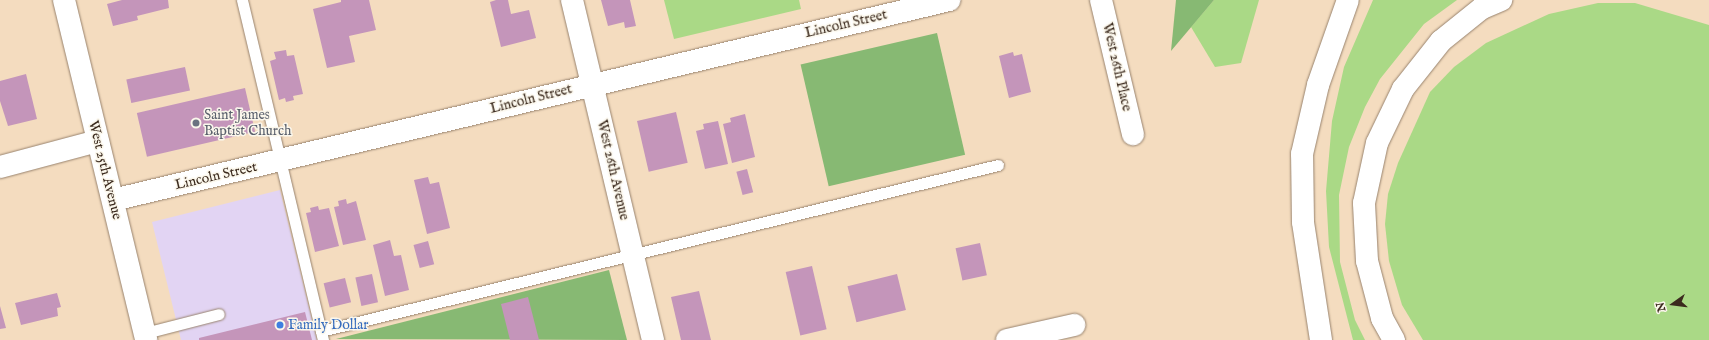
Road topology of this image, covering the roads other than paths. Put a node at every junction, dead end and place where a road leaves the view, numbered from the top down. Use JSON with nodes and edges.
{"nodes":[{"id":1,"x":64,"y":0,"type":"edge"},
{"id":2,"x":242,"y":0,"type":"edge"},
{"id":3,"x":572,"y":0,"type":"edge"},
{"id":4,"x":949,"y":0,"type":"edge"},
{"id":5,"x":1101,"y":0,"type":"edge"},
{"id":6,"x":1348,"y":0,"type":"edge"},
{"id":7,"x":1501,"y":0,"type":"edge"},
{"id":8,"x":592,"y":84,"type":"junction"},
{"id":9,"x":1133,"y":134,"type":"dead end"},
{"id":10,"x":98,"y":141,"type":"junction"},
{"id":11,"x":280,"y":160,"type":"junction"},
{"id":12,"x":998,"y":165,"type":"dead end"},
{"id":13,"x":0,"y":167,"type":"edge"},
{"id":14,"x":113,"y":200,"type":"junction"},
{"id":15,"x":632,"y":253,"type":"junction"},
{"id":16,"x":1317,"y":297,"type":"junction"},
{"id":17,"x":219,"y":314,"type":"dead end"},
{"id":18,"x":1074,"y":325,"type":"dead end"},
{"id":19,"x":145,"y":336,"type":"edge"},
{"id":20,"x":322,"y":336,"type":"edge"},
{"id":21,"x":654,"y":340,"type":"edge"},
{"id":22,"x":1007,"y":340,"type":"edge"},
{"id":23,"x":1321,"y":340,"type":"edge"},
{"id":24,"x":1329,"y":340,"type":"edge"},
{"id":25,"x":1394,"y":340,"type":"edge"}],
"edges":[{"from":1,"to":10,"type":"main road","name":"West 25th Avenue"},
{"from":2,"to":11,"type":"lane"},
{"from":3,"to":8,"type":"main road","name":"West 26th Avenue"},
{"from":4,"to":8,"type":"main road","name":"Lincoln Street"},
{"from":5,"to":9,"type":"main road","name":"West 26th Place"},
{"from":6,"to":16,"type":"main road"},
{"from":7,"to":25,"type":"main road"},
{"from":8,"to":11,"type":"main road","name":"Lincoln Street"},
{"from":8,"to":15,"type":"main road","name":"West 26th Avenue"},
{"from":10,"to":13,"type":"main road"},
{"from":10,"to":14,"type":"main road","name":"West 25th Avenue"},
{"from":11,"to":14,"type":"main road","name":"Lincoln Street"},
{"from":11,"to":20,"type":"lane"},
{"from":12,"to":15,"type":"lane"},
{"from":14,"to":19,"type":"main road","name":"West 25th Avenue"},
{"from":15,"to":20,"type":"lane"},
{"from":15,"to":21,"type":"main road","name":"West 26th Avenue"},
{"from":16,"to":23,"type":"main road"},
{"from":16,"to":24,"type":"main road"},
{"from":17,"to":19,"type":"lane"},
{"from":18,"to":22,"type":"main road"}]}
